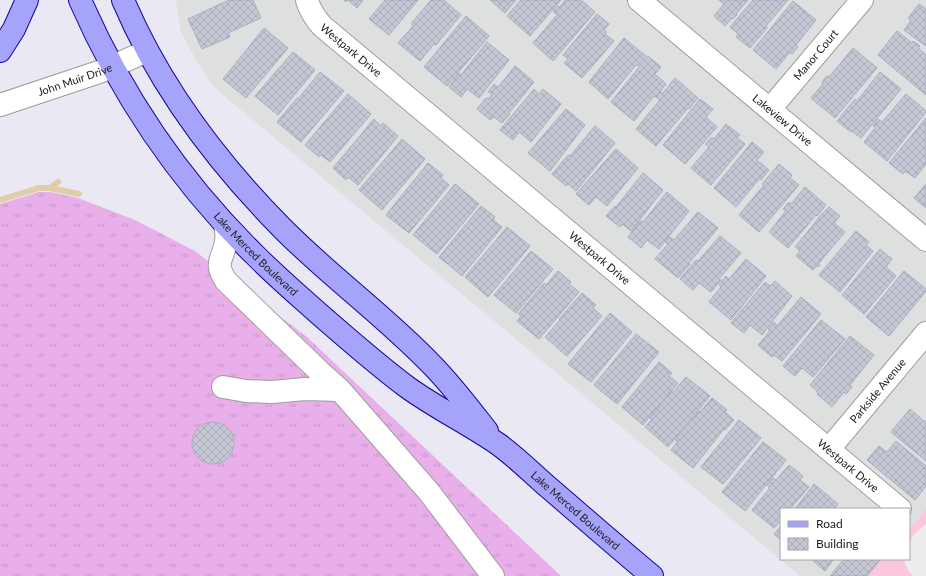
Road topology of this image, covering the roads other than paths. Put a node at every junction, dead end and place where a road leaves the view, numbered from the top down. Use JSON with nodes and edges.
{"nodes":[{"id":1,"x":28,"y":0,"type":"edge"},
{"id":2,"x":80,"y":0,"type":"edge"},
{"id":3,"x":123,"y":0,"type":"edge"},
{"id":4,"x":307,"y":0,"type":"edge"},
{"id":5,"x":639,"y":0,"type":"edge"},
{"id":6,"x":862,"y":0,"type":"edge"},
{"id":7,"x":0,"y":51,"type":"edge"},
{"id":8,"x":147,"y":51,"type":"junction"},
{"id":9,"x":112,"y":68,"type":"junction"},
{"id":10,"x":0,"y":105,"type":"edge"},
{"id":11,"x":770,"y":109,"type":"junction"},
{"id":12,"x":225,"y":225,"type":"junction"},
{"id":13,"x":926,"y":240,"type":"edge"},
{"id":14,"x":926,"y":333,"type":"edge"},
{"id":15,"x":223,"y":387,"type":"dead end"},
{"id":16,"x":340,"y":390,"type":"junction"},
{"id":17,"x":499,"y":445,"type":"junction"},
{"id":18,"x":829,"y":449,"type":"junction"},
{"id":19,"x":899,"y":508,"type":"edge"},
{"id":20,"x":493,"y":576,"type":"edge"},
{"id":21,"x":652,"y":576,"type":"edge"}],
"edges":[{"from":1,"to":7,"type":"main road"},
{"from":2,"to":9,"type":"main road","name":"Lake Merced Boulevard"},
{"from":3,"to":8,"type":"main road","name":"Lake Merced Boulevard"},
{"from":4,"to":18,"type":"street","name":"Westpark Drive"},
{"from":5,"to":11,"type":"street","name":"Lakeview Drive"},
{"from":6,"to":11,"type":"street","name":"Manor Court"},
{"from":8,"to":9,"type":"street","name":"John Muir Drive"},
{"from":8,"to":17,"type":"main road","name":"Lake Merced Boulevard"},
{"from":9,"to":10,"type":"street","name":"John Muir Drive"},
{"from":9,"to":12,"type":"main road","name":"Lake Merced Boulevard"},
{"from":11,"to":13,"type":"street","name":"Lakeview Drive"},
{"from":12,"to":16,"type":"street"},
{"from":12,"to":17,"type":"main road","name":"Lake Merced Boulevard"},
{"from":14,"to":18,"type":"street","name":"Parkside Avenue"},
{"from":15,"to":16,"type":"street"},
{"from":16,"to":20,"type":"street"},
{"from":17,"to":21,"type":"main road","name":"Lake Merced Boulevard"},
{"from":18,"to":19,"type":"street","name":"Westpark Drive"}]}
